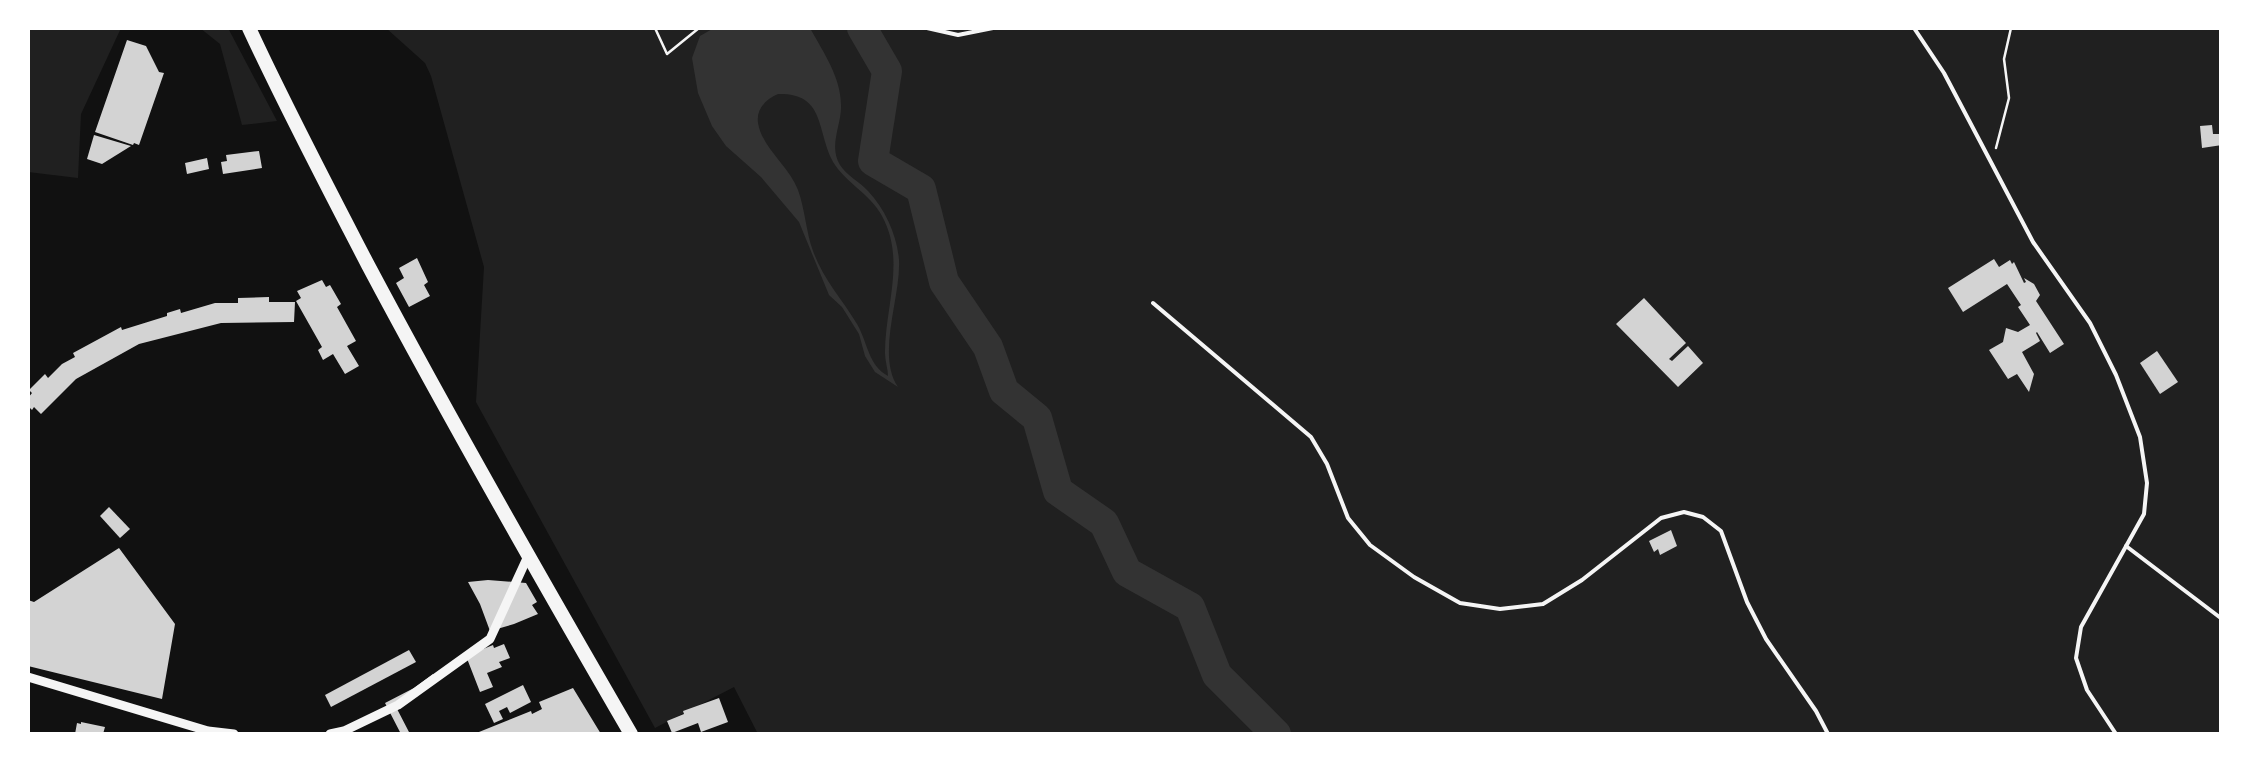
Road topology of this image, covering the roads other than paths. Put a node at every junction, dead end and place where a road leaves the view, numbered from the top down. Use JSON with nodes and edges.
{"nodes":[{"id":1,"x":249,"y":28,"type":"edge"},
{"id":2,"x":928,"y":28,"type":"edge"},
{"id":3,"x":994,"y":28,"type":"edge"},
{"id":4,"x":1914,"y":28,"type":"edge"},
{"id":5,"x":1154,"y":302,"type":"dead end"},
{"id":6,"x":2126,"y":546,"type":"junction"},
{"id":7,"x":528,"y":556,"type":"junction"},
{"id":8,"x":2222,"y":619,"type":"edge"},
{"id":9,"x":28,"y":678,"type":"edge"},
{"id":10,"x":234,"y":734,"type":"edge"},
{"id":11,"x":330,"y":734,"type":"edge"},
{"id":12,"x":631,"y":734,"type":"edge"},
{"id":13,"x":1828,"y":734,"type":"edge"},
{"id":14,"x":2116,"y":734,"type":"edge"}],
"edges":[{"from":1,"to":7,"type":"main road"},
{"from":2,"to":3,"type":"lane"},
{"from":4,"to":6,"type":"lane"},
{"from":5,"to":13,"type":"lane"},
{"from":6,"to":8,"type":"lane"},
{"from":6,"to":14,"type":"lane"},
{"from":7,"to":11,"type":"street"},
{"from":7,"to":12,"type":"main road"},
{"from":9,"to":10,"type":"street"}]}
